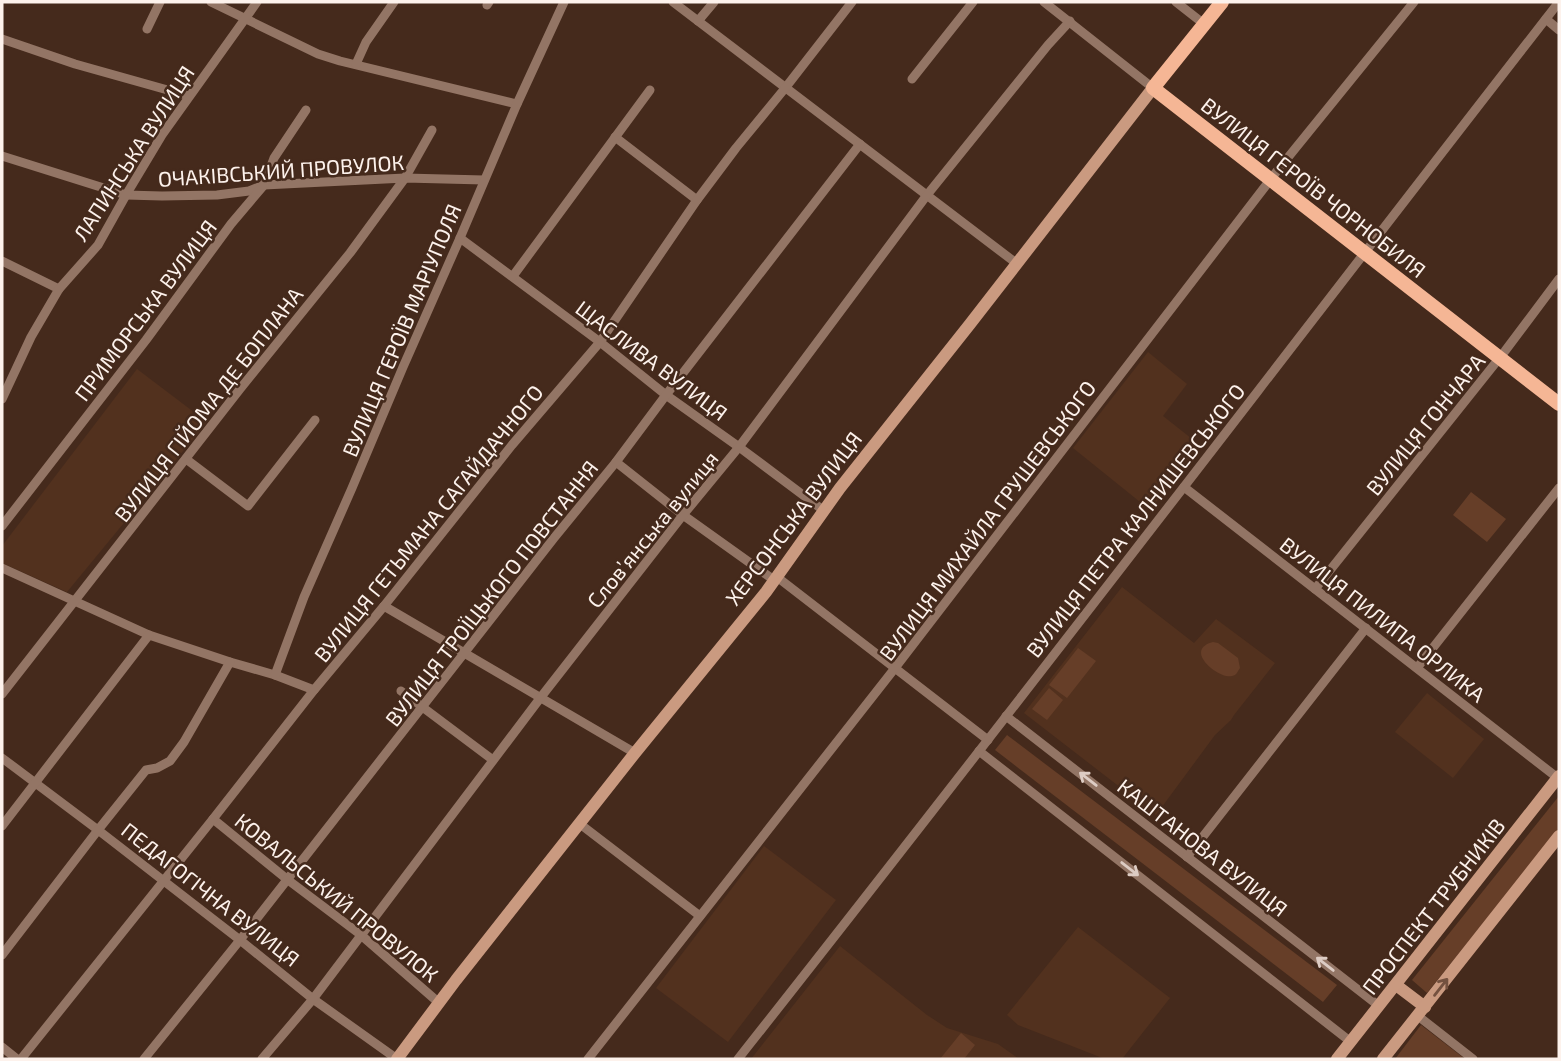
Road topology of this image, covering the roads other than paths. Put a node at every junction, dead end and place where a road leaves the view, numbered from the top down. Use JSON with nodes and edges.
{"nodes":[{"id":1,"x":160,"y":2,"type":"edge"},
{"id":2,"x":211,"y":2,"type":"edge"},
{"id":3,"x":257,"y":2,"type":"edge"},
{"id":4,"x":394,"y":2,"type":"edge"},
{"id":5,"x":564,"y":2,"type":"edge"},
{"id":6,"x":673,"y":2,"type":"edge"},
{"id":7,"x":714,"y":2,"type":"edge"},
{"id":8,"x":852,"y":2,"type":"edge"},
{"id":9,"x":973,"y":2,"type":"edge"},
{"id":10,"x":1044,"y":2,"type":"edge"},
{"id":11,"x":1176,"y":2,"type":"edge"},
{"id":12,"x":1222,"y":2,"type":"edge"},
{"id":13,"x":1414,"y":2,"type":"edge"},
{"id":14,"x":1559,"y":2,"type":"edge"},
{"id":15,"x":245,"y":19,"type":"junction"},
{"id":16,"x":1546,"y":19,"type":"junction"},
{"id":17,"x":698,"y":21,"type":"junction"},
{"id":18,"x":1070,"y":22,"type":"junction"},
{"id":19,"x":1204,"y":24,"type":"junction"},
{"id":20,"x":148,"y":29,"type":"dead end"},
{"id":21,"x":1559,"y":30,"type":"edge"},
{"id":22,"x":2,"y":39,"type":"edge"},
{"id":23,"x":356,"y":64,"type":"junction"},
{"id":24,"x":912,"y":79,"type":"dead end"},
{"id":25,"x":786,"y":87,"type":"junction"},
{"id":26,"x":1153,"y":88,"type":"junction"},
{"id":27,"x":650,"y":90,"type":"dead end"},
{"id":28,"x":189,"y":96,"type":"junction"},
{"id":29,"x":517,"y":104,"type":"junction"},
{"id":30,"x":306,"y":110,"type":"dead end"},
{"id":31,"x":432,"y":130,"type":"dead end"},
{"id":32,"x":615,"y":137,"type":"junction"},
{"id":33,"x":860,"y":144,"type":"junction"},
{"id":34,"x":2,"y":156,"type":"edge"},
{"id":35,"x":405,"y":178,"type":"junction"},
{"id":36,"x":484,"y":180,"type":"junction"},
{"id":37,"x":1270,"y":180,"type":"junction"},
{"id":38,"x":264,"y":185,"type":"junction"},
{"id":39,"x":126,"y":195,"type":"junction"},
{"id":40,"x":927,"y":195,"type":"junction"},
{"id":41,"x":697,"y":200,"type":"junction"},
{"id":42,"x":460,"y":238,"type":"junction"},
{"id":43,"x":1364,"y":253,"type":"junction"},
{"id":44,"x":2,"y":261,"type":"edge"},
{"id":45,"x":1016,"y":263,"type":"junction"},
{"id":46,"x":513,"y":276,"type":"junction"},
{"id":47,"x":1559,"y":279,"type":"edge"},
{"id":48,"x":59,"y":289,"type":"junction"},
{"id":49,"x":600,"y":342,"type":"junction"},
{"id":50,"x":1500,"y":358,"type":"junction"},
{"id":51,"x":666,"y":395,"type":"junction"},
{"id":52,"x":2,"y":397,"type":"edge"},
{"id":53,"x":1559,"y":404,"type":"edge"},
{"id":54,"x":315,"y":420,"type":"dead end"},
{"id":55,"x":739,"y":447,"type":"junction"},
{"id":56,"x":186,"y":458,"type":"junction"},
{"id":57,"x":616,"y":462,"type":"junction"},
{"id":58,"x":1184,"y":486,"type":"junction"},
{"id":59,"x":1559,"y":488,"type":"edge"},
{"id":60,"x":823,"y":510,"type":"junction"},
{"id":61,"x":683,"y":515,"type":"junction"},
{"id":62,"x":2,"y":526,"type":"edge"},
{"id":63,"x":2,"y":568,"type":"edge"},
{"id":64,"x":775,"y":578,"type":"junction"},
{"id":65,"x":1315,"y":589,"type":"junction"},
{"id":66,"x":75,"y":601,"type":"junction"},
{"id":67,"x":384,"y":606,"type":"junction"},
{"id":68,"x":1366,"y":628,"type":"junction"},
{"id":69,"x":149,"y":635,"type":"junction"},
{"id":70,"x":464,"y":653,"type":"junction"},
{"id":71,"x":230,"y":662,"type":"junction"},
{"id":72,"x":895,"y":668,"type":"junction"},
{"id":73,"x":1417,"y":668,"type":"junction"},
{"id":74,"x":275,"y":675,"type":"junction"},
{"id":75,"x":314,"y":690,"type":"junction"},
{"id":76,"x":401,"y":691,"type":"dead end"},
{"id":77,"x":2,"y":694,"type":"edge"},
{"id":78,"x":541,"y":697,"type":"junction"},
{"id":79,"x":423,"y":708,"type":"junction"},
{"id":80,"x":1006,"y":716,"type":"junction"},
{"id":81,"x":988,"y":740,"type":"junction"},
{"id":82,"x":979,"y":751,"type":"junction"},
{"id":83,"x":635,"y":753,"type":"junction"},
{"id":84,"x":2,"y":758,"type":"edge"},
{"id":85,"x":493,"y":760,"type":"junction"},
{"id":86,"x":1559,"y":778,"type":"edge"},
{"id":87,"x":35,"y":784,"type":"junction"},
{"id":88,"x":213,"y":819,"type":"junction"},
{"id":89,"x":580,"y":824,"type":"junction"},
{"id":90,"x":2,"y":826,"type":"edge"},
{"id":91,"x":98,"y":830,"type":"junction"},
{"id":92,"x":1559,"y":836,"type":"edge"},
{"id":93,"x":1188,"y":857,"type":"junction"},
{"id":94,"x":288,"y":880,"type":"junction"},
{"id":95,"x":163,"y":881,"type":"junction"},
{"id":96,"x":700,"y":916,"type":"junction"},
{"id":97,"x":361,"y":935,"type":"junction"},
{"id":98,"x":240,"y":940,"type":"junction"},
{"id":99,"x":2,"y":955,"type":"edge"},
{"id":100,"x":1396,"y":985,"type":"junction"},
{"id":101,"x":313,"y":999,"type":"junction"},
{"id":102,"x":438,"y":1002,"type":"junction"},
{"id":103,"x":1379,"y":1006,"type":"junction"},
{"id":104,"x":1421,"y":1012,"type":"junction"},
{"id":105,"x":1351,"y":1042,"type":"junction"},
{"id":106,"x":2,"y":1047,"type":"edge"},
{"id":107,"x":19,"y":1059,"type":"edge"},
{"id":108,"x":145,"y":1059,"type":"edge"},
{"id":109,"x":262,"y":1059,"type":"edge"},
{"id":110,"x":397,"y":1059,"type":"edge"},
{"id":111,"x":588,"y":1059,"type":"edge"},
{"id":112,"x":738,"y":1059,"type":"edge"},
{"id":113,"x":1338,"y":1059,"type":"edge"},
{"id":114,"x":1383,"y":1059,"type":"edge"},
{"id":115,"x":1473,"y":1059,"type":"edge"}],
"edges":[{"from":1,"to":20,"type":"street"},
{"from":2,"to":15,"type":"street"},
{"from":3,"to":15,"type":"street","name":"ЛАПИНСЬКА ВУЛИЦЯ"},
{"from":4,"to":23,"type":"street"},
{"from":5,"to":29,"type":"street","name":"ВУЛИЦЯ ГЕРОЇВ МАРІУПОЛЯ"},
{"from":6,"to":17,"type":"street"},
{"from":7,"to":17,"type":"street"},
{"from":8,"to":25,"type":"street","name":"ВУЛИЦЯ ГЕТЬМАНА САГАЙДАЧНОГО"},
{"from":9,"to":24,"type":"street"},
{"from":10,"to":18,"type":"street","name":"ВУЛИЦЯ ГЕРОЇВ ЧОРНОБИЛЯ"},
{"from":11,"to":19,"type":"street"},
{"from":12,"to":19,"type":"main road","name":"ХЕРСОНСЬКА ВУЛИЦЯ"},
{"from":13,"to":37,"type":"street","name":"ВУЛИЦЯ МИХАЙЛА ГРУШЕВСЬКОГО"},
{"from":14,"to":16,"type":"street","name":"ВУЛИЦЯ ПЕТРА КАЛНИШЕВСЬКОГО"},
{"from":15,"to":23,"type":"street"},
{"from":15,"to":28,"type":"street","name":"ЛАПИНСЬКА ВУЛИЦЯ"},
{"from":16,"to":21,"type":"street"},
{"from":16,"to":43,"type":"street","name":"ВУЛИЦЯ ПЕТРА КАЛНИШЕВСЬКОГО"},
{"from":17,"to":25,"type":"street"},
{"from":18,"to":26,"type":"street","name":"ВУЛИЦЯ ГЕРОЇВ ЧОРНОБИЛЯ"},
{"from":18,"to":40,"type":"street","name":"Словʼянська вулиця"},
{"from":19,"to":26,"type":"main road","name":"ХЕРСОНСЬКА ВУЛИЦЯ"},
{"from":22,"to":28,"type":"street"},
{"from":23,"to":29,"type":"street"},
{"from":25,"to":33,"type":"street"},
{"from":25,"to":41,"type":"street","name":"ВУЛИЦЯ ГЕТЬМАНА САГАЙДАЧНОГО"},
{"from":26,"to":37,"type":"main road","name":"ВУЛИЦЯ ГЕРОЇВ ЧОРНОБИЛЯ"},
{"from":26,"to":45,"type":"main road","name":"ХЕРСОНСЬКА ВУЛИЦЯ"},
{"from":27,"to":32,"type":"street"},
{"from":28,"to":39,"type":"street","name":"ЛАПИНСЬКА ВУЛИЦЯ"},
{"from":29,"to":36,"type":"street","name":"ВУЛИЦЯ ГЕРОЇВ МАРІУПОЛЯ"},
{"from":30,"to":38,"type":"street","name":"ПРИМОРСЬКА ВУЛИЦЯ"},
{"from":31,"to":35,"type":"street","name":"ВУЛИЦЯ ГІЙОМА ДЕ БОПЛАНА"},
{"from":32,"to":41,"type":"street"},
{"from":32,"to":46,"type":"street"},
{"from":33,"to":40,"type":"street"},
{"from":33,"to":51,"type":"street","name":"ВУЛИЦЯ ТРОЇЦЬКОГО ПОВСТАННЯ"},
{"from":34,"to":39,"type":"street","name":"ОЧАКІВСЬКИЙ ПРОВУЛОК"},
{"from":35,"to":36,"type":"street","name":"ОЧАКІВСЬКИЙ ПРОВУЛОК"},
{"from":35,"to":38,"type":"street","name":"ОЧАКІВСЬКИЙ ПРОВУЛОК"},
{"from":35,"to":56,"type":"street","name":"ВУЛИЦЯ ГІЙОМА ДЕ БОПЛАНА"},
{"from":36,"to":42,"type":"street","name":"ВУЛИЦЯ ГЕРОЇВ МАРІУПОЛЯ"},
{"from":37,"to":43,"type":"main road","name":"ВУЛИЦЯ ГЕРОЇВ ЧОРНОБИЛЯ"},
{"from":37,"to":72,"type":"street","name":"ВУЛИЦЯ МИХАЙЛА ГРУШЕВСЬКОГО"},
{"from":38,"to":39,"type":"street","name":"ОЧАКІВСЬКИЙ ПРОВУЛОК"},
{"from":38,"to":62,"type":"street","name":"ПРИМОРСЬКА ВУЛИЦЯ"},
{"from":39,"to":48,"type":"street","name":"ЛАПИНСЬКА ВУЛИЦЯ"},
{"from":40,"to":45,"type":"street"},
{"from":40,"to":55,"type":"street","name":"Словʼянська вулиця"},
{"from":41,"to":49,"type":"street","name":"ВУЛИЦЯ ГЕТЬМАНА САГАЙДАЧНОГО"},
{"from":42,"to":46,"type":"street","name":"ЩАСЛИВА ВУЛИЦЯ"},
{"from":42,"to":74,"type":"street","name":"ВУЛИЦЯ ГЕРОЇВ МАРІУПОЛЯ"},
{"from":43,"to":50,"type":"main road","name":"ВУЛИЦЯ ГЕРОЇВ ЧОРНОБИЛЯ"},
{"from":43,"to":58,"type":"street","name":"ВУЛИЦЯ ПЕТРА КАЛНИШЕВСЬКОГО"},
{"from":44,"to":48,"type":"street"},
{"from":45,"to":60,"type":"main road","name":"ХЕРСОНСЬКА ВУЛИЦЯ"},
{"from":46,"to":49,"type":"street","name":"ЩАСЛИВА ВУЛИЦЯ"},
{"from":47,"to":50,"type":"street","name":"ВУЛИЦЯ ГОНЧАРА"},
{"from":48,"to":52,"type":"street","name":"ЛАПИНСЬКА ВУЛИЦЯ"},
{"from":49,"to":51,"type":"street","name":"ЩАСЛИВА ВУЛИЦЯ"},
{"from":49,"to":67,"type":"street","name":"ВУЛИЦЯ ГЕТЬМАНА САГАЙДАЧНОГО"},
{"from":50,"to":53,"type":"main road","name":"ВУЛИЦЯ ГЕРОЇВ ЧОРНОБИЛЯ"},
{"from":50,"to":65,"type":"street","name":"ВУЛИЦЯ ГОНЧАРА"},
{"from":51,"to":55,"type":"street","name":"ЩАСЛИВА ВУЛИЦЯ"},
{"from":51,"to":57,"type":"street","name":"ВУЛИЦЯ ТРОЇЦЬКОГО ПОВСТАННЯ"},
{"from":54,"to":56,"type":"street"},
{"from":55,"to":60,"type":"street","name":"ЩАСЛИВА ВУЛИЦЯ"},
{"from":55,"to":61,"type":"street","name":"Словʼянська вулиця"},
{"from":56,"to":66,"type":"street","name":"ВУЛИЦЯ ГІЙОМА ДЕ БОПЛАНА"},
{"from":57,"to":61,"type":"street"},
{"from":57,"to":70,"type":"street","name":"ВУЛИЦЯ ТРОЇЦЬКОГО ПОВСТАННЯ"},
{"from":58,"to":65,"type":"street","name":"ВУЛИЦЯ ПИЛИПА ОРЛИКА"},
{"from":58,"to":80,"type":"street","name":"ВУЛИЦЯ ПЕТРА КАЛНИШЕВСЬКОГО"},
{"from":59,"to":73,"type":"street"},
{"from":60,"to":64,"type":"main road","name":"ХЕРСОНСЬКА ВУЛИЦЯ"},
{"from":61,"to":64,"type":"street"},
{"from":61,"to":78,"type":"street","name":"Словʼянська вулиця"},
{"from":63,"to":66,"type":"street"},
{"from":64,"to":72,"type":"street"},
{"from":64,"to":83,"type":"main road","name":"ХЕРСОНСЬКА ВУЛИЦЯ"},
{"from":65,"to":68,"type":"street","name":"ВУЛИЦЯ ПИЛИПА ОРЛИКА"},
{"from":66,"to":69,"type":"street"},
{"from":66,"to":77,"type":"street","name":"ВУЛИЦЯ ГІЙОМА ДЕ БОПЛАНА"},
{"from":67,"to":70,"type":"street"},
{"from":67,"to":75,"type":"street","name":"ВУЛИЦЯ ГЕТЬМАНА САГАЙДАЧНОГО"},
{"from":68,"to":73,"type":"street","name":"ВУЛИЦЯ ПИЛИПА ОРЛИКА"},
{"from":68,"to":93,"type":"street"},
{"from":69,"to":71,"type":"street"},
{"from":69,"to":87,"type":"street"},
{"from":70,"to":78,"type":"street"},
{"from":70,"to":79,"type":"street","name":"ВУЛИЦЯ ТРОЇЦЬКОГО ПОВСТАННЯ"},
{"from":71,"to":74,"type":"street"},
{"from":71,"to":91,"type":"street"},
{"from":72,"to":81,"type":"street"},
{"from":72,"to":96,"type":"street","name":"ВУЛИЦЯ МИХАЙЛА ГРУШЕВСЬКОГО"},
{"from":73,"to":86,"type":"street","name":"ВУЛИЦЯ ПИЛИПА ОРЛИКА"},
{"from":74,"to":75,"type":"street"},
{"from":75,"to":88,"type":"street","name":"ВУЛИЦЯ ГЕТЬМАНА САГАЙДАЧНОГО"},
{"from":76,"to":79,"type":"street"},
{"from":78,"to":83,"type":"street"},
{"from":78,"to":85,"type":"street","name":"Словʼянська вулиця"},
{"from":79,"to":85,"type":"street"},
{"from":79,"to":94,"type":"street","name":"ВУЛИЦЯ ТРОЇЦЬКОГО ПОВСТАННЯ"},
{"from":80,"to":81,"type":"street","name":"ВУЛИЦЯ ПЕТРА КАЛНИШЕВСЬКОГО"},
{"from":93,"to":80,"type":"street","name":"КАШТАНОВА ВУЛИЦЯ","one_way":true},
{"from":81,"to":82,"type":"street","name":"ВУЛИЦЯ ПЕТРА КАЛНИШЕВСЬКОГО"},
{"from":82,"to":105,"type":"street","one_way":true},
{"from":82,"to":112,"type":"street","name":"ВУЛИЦЯ ПЕТРА КАЛНИШЕВСЬКОГО"},
{"from":83,"to":89,"type":"main road","name":"ХЕРСОНСЬКА ВУЛИЦЯ"},
{"from":84,"to":87,"type":"street","name":"ПЕДАГОГІЧНА ВУЛИЦЯ"},
{"from":85,"to":97,"type":"street","name":"Словʼянська вулиця"},
{"from":86,"to":100,"type":"main road","name":"ПРОСПЕКТ ТРУБНИКІВ"},
{"from":87,"to":90,"type":"street"},
{"from":87,"to":91,"type":"street","name":"ПЕДАГОГІЧНА ВУЛИЦЯ"},
{"from":88,"to":94,"type":"street","name":"КОВАЛЬСЬКИЙ ПРОВУЛОК"},
{"from":88,"to":95,"type":"street","name":"ВУЛИЦЯ ГЕТЬМАНА САГАЙДАЧНОГО"},
{"from":89,"to":96,"type":"street"},
{"from":89,"to":102,"type":"main road","name":"ХЕРСОНСЬКА ВУЛИЦЯ"},
{"from":91,"to":95,"type":"street","name":"ПЕДАГОГІЧНА ВУЛИЦЯ"},
{"from":91,"to":99,"type":"street"},
{"from":104,"to":92,"type":"main road","one_way":true},
{"from":103,"to":93,"type":"street","name":"КАШТАНОВА ВУЛИЦЯ","one_way":true},
{"from":94,"to":97,"type":"street","name":"КОВАЛЬСЬКИЙ ПРОВУЛОК"},
{"from":94,"to":98,"type":"street","name":"ВУЛИЦЯ ТРОЇЦЬКОГО ПОВСТАННЯ"},
{"from":95,"to":98,"type":"street","name":"ПЕДАГОГІЧНА ВУЛИЦЯ"},
{"from":95,"to":107,"type":"street","name":"ВУЛИЦЯ ГЕТЬМАНА САГАЙДАЧНОГО"},
{"from":96,"to":111,"type":"street","name":"ВУЛИЦЯ МИХАЙЛА ГРУШЕВСЬКОГО"},
{"from":97,"to":101,"type":"street","name":"Словʼянська вулиця"},
{"from":97,"to":102,"type":"street","name":"КОВАЛЬСЬКИЙ ПРОВУЛОК"},
{"from":98,"to":101,"type":"street","name":"ПЕДАГОГІЧНА ВУЛИЦЯ"},
{"from":98,"to":108,"type":"street","name":"ВУЛИЦЯ ТРОЇЦЬКОГО ПОВСТАННЯ"},
{"from":100,"to":103,"type":"main road","name":"ПРОСПЕКТ ТРУБНИКІВ"},
{"from":100,"to":104,"type":"main road"},
{"from":101,"to":109,"type":"street","name":"Словʼянська вулиця"},
{"from":101,"to":110,"type":"street","name":"ПЕДАГОГІЧНА ВУЛИЦЯ"},
{"from":102,"to":110,"type":"main road","name":"ХЕРСОНСЬКА ВУЛИЦЯ"},
{"from":103,"to":105,"type":"main road","name":"ПРОСПЕКТ ТРУБНИКІВ"},
{"from":104,"to":114,"type":"main road"},
{"from":104,"to":115,"type":"street"},
{"from":105,"to":113,"type":"main road","name":"ПРОСПЕКТ ТРУБНИКІВ"},
{"from":106,"to":107,"type":"street"}]}
